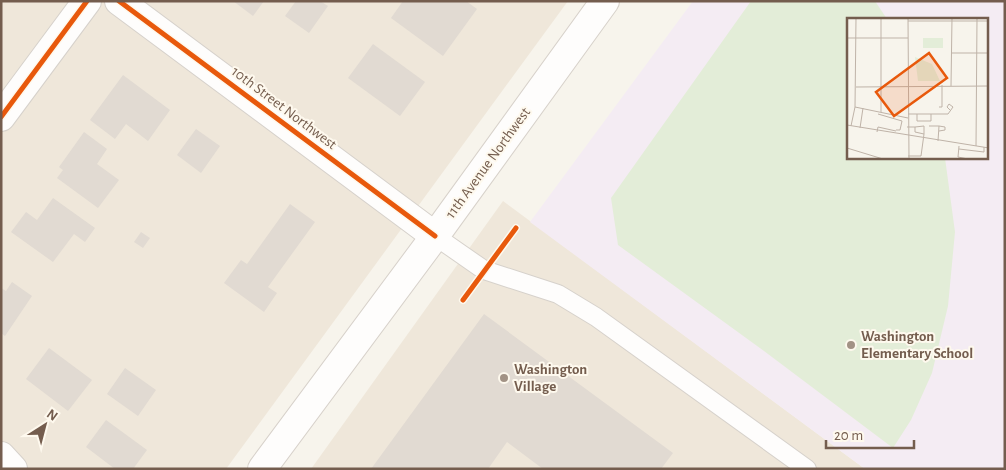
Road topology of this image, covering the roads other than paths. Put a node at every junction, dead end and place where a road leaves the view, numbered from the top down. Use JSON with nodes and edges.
{"nodes":[{"id":1,"x":87,"y":1,"type":"edge"},
{"id":2,"x":119,"y":1,"type":"edge"},
{"id":3,"x":605,"y":1,"type":"edge"},
{"id":4,"x":1,"y":117,"type":"edge"},
{"id":5,"x":435,"y":236,"type":"junction"},
{"id":6,"x":1,"y":456,"type":"edge"},
{"id":7,"x":13,"y":469,"type":"edge"},
{"id":8,"x":262,"y":469,"type":"edge"},
{"id":9,"x":807,"y":469,"type":"edge"}],
"edges":[{"from":1,"to":4,"type":"main road"},
{"from":2,"to":5,"type":"main road","name":"10th Street Northwest"},
{"from":3,"to":5,"type":"main road","name":"11th Avenue Northwest"},
{"from":5,"to":8,"type":"main road","name":"11th Avenue Northwest"},
{"from":5,"to":9,"type":"lane"},
{"from":6,"to":7,"type":"main road"}]}
